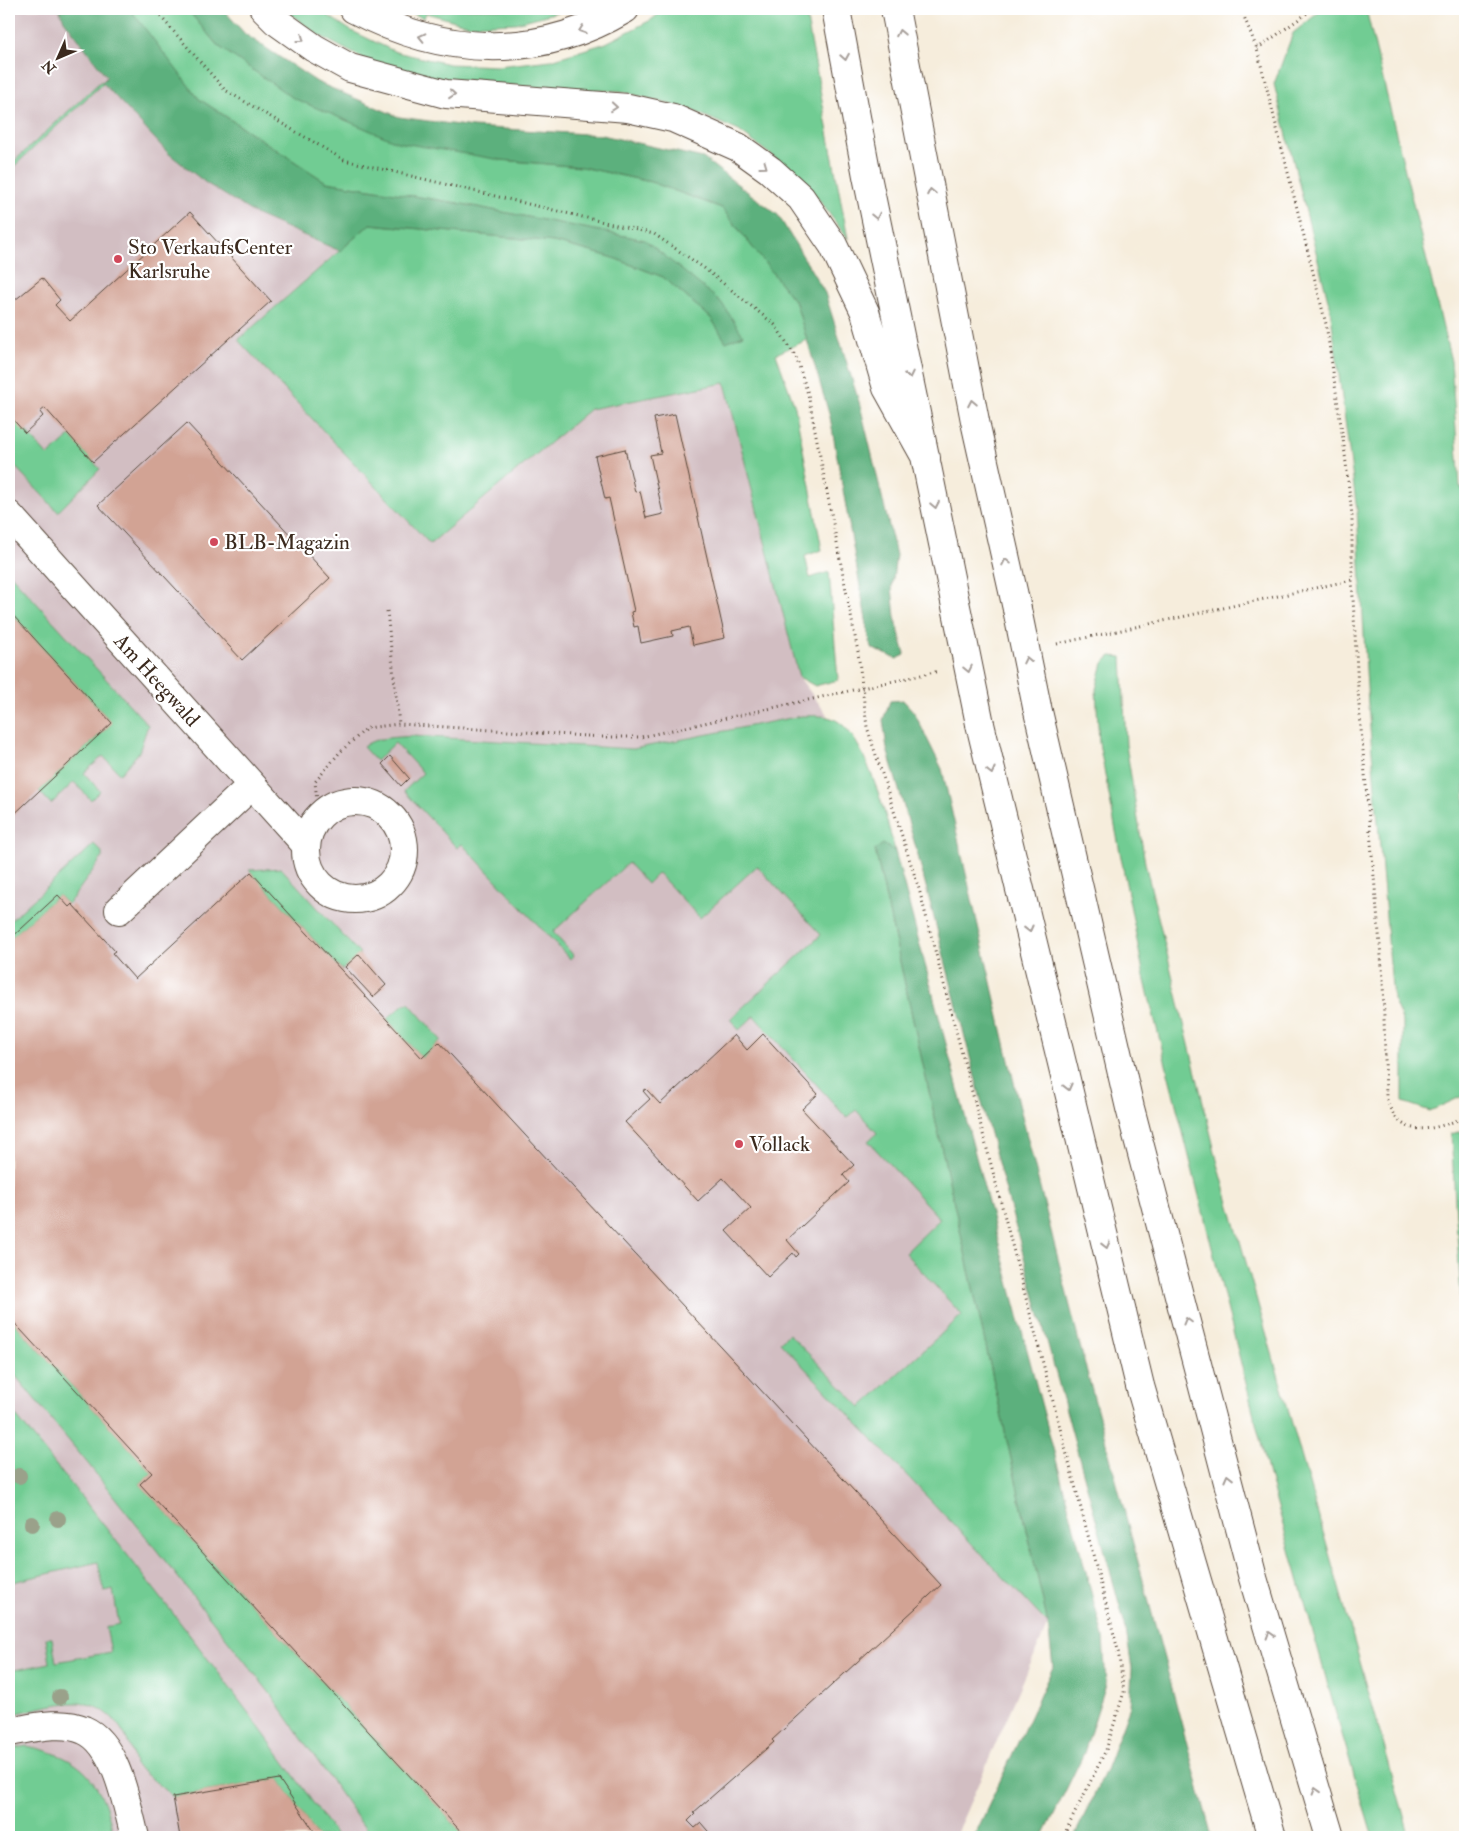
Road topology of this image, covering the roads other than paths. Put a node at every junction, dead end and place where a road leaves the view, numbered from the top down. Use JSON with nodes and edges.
{"nodes":[{"id":1,"x":264,"y":9,"type":"edge"},
{"id":2,"x":354,"y":9,"type":"edge"},
{"id":3,"x":625,"y":9,"type":"edge"},
{"id":4,"x":836,"y":9,"type":"edge"},
{"id":5,"x":895,"y":9,"type":"edge"},
{"id":6,"x":926,"y":458,"type":"junction"},
{"id":7,"x":9,"y":515,"type":"edge"},
{"id":8,"x":252,"y":786,"type":"junction"},
{"id":9,"x":306,"y":845,"type":"junction"},
{"id":10,"x":119,"y":910,"type":"dead end"},
{"id":11,"x":9,"y":1732,"type":"edge"},
{"id":12,"x":135,"y":1837,"type":"edge"},
{"id":13,"x":1272,"y":1837,"type":"edge"},
{"id":14,"x":1330,"y":1837,"type":"edge"}],
"edges":[{"from":1,"to":6,"type":"main road","one_way":true},
{"from":3,"to":2,"type":"main road","one_way":true},
{"from":4,"to":6,"type":"main road","one_way":true},
{"from":14,"to":5,"type":"main road","one_way":true,"bridge":true},
{"from":6,"to":13,"type":"main road","one_way":true,"bridge":true},
{"from":7,"to":8,"type":"main road","name":"Am Heegwald"},
{"from":8,"to":9,"type":"main road","name":"Am Heegwald"},
{"from":8,"to":10,"type":"main road"},
{"from":9,"to":9,"type":"main road"},
{"from":11,"to":12,"type":"main road"}]}
